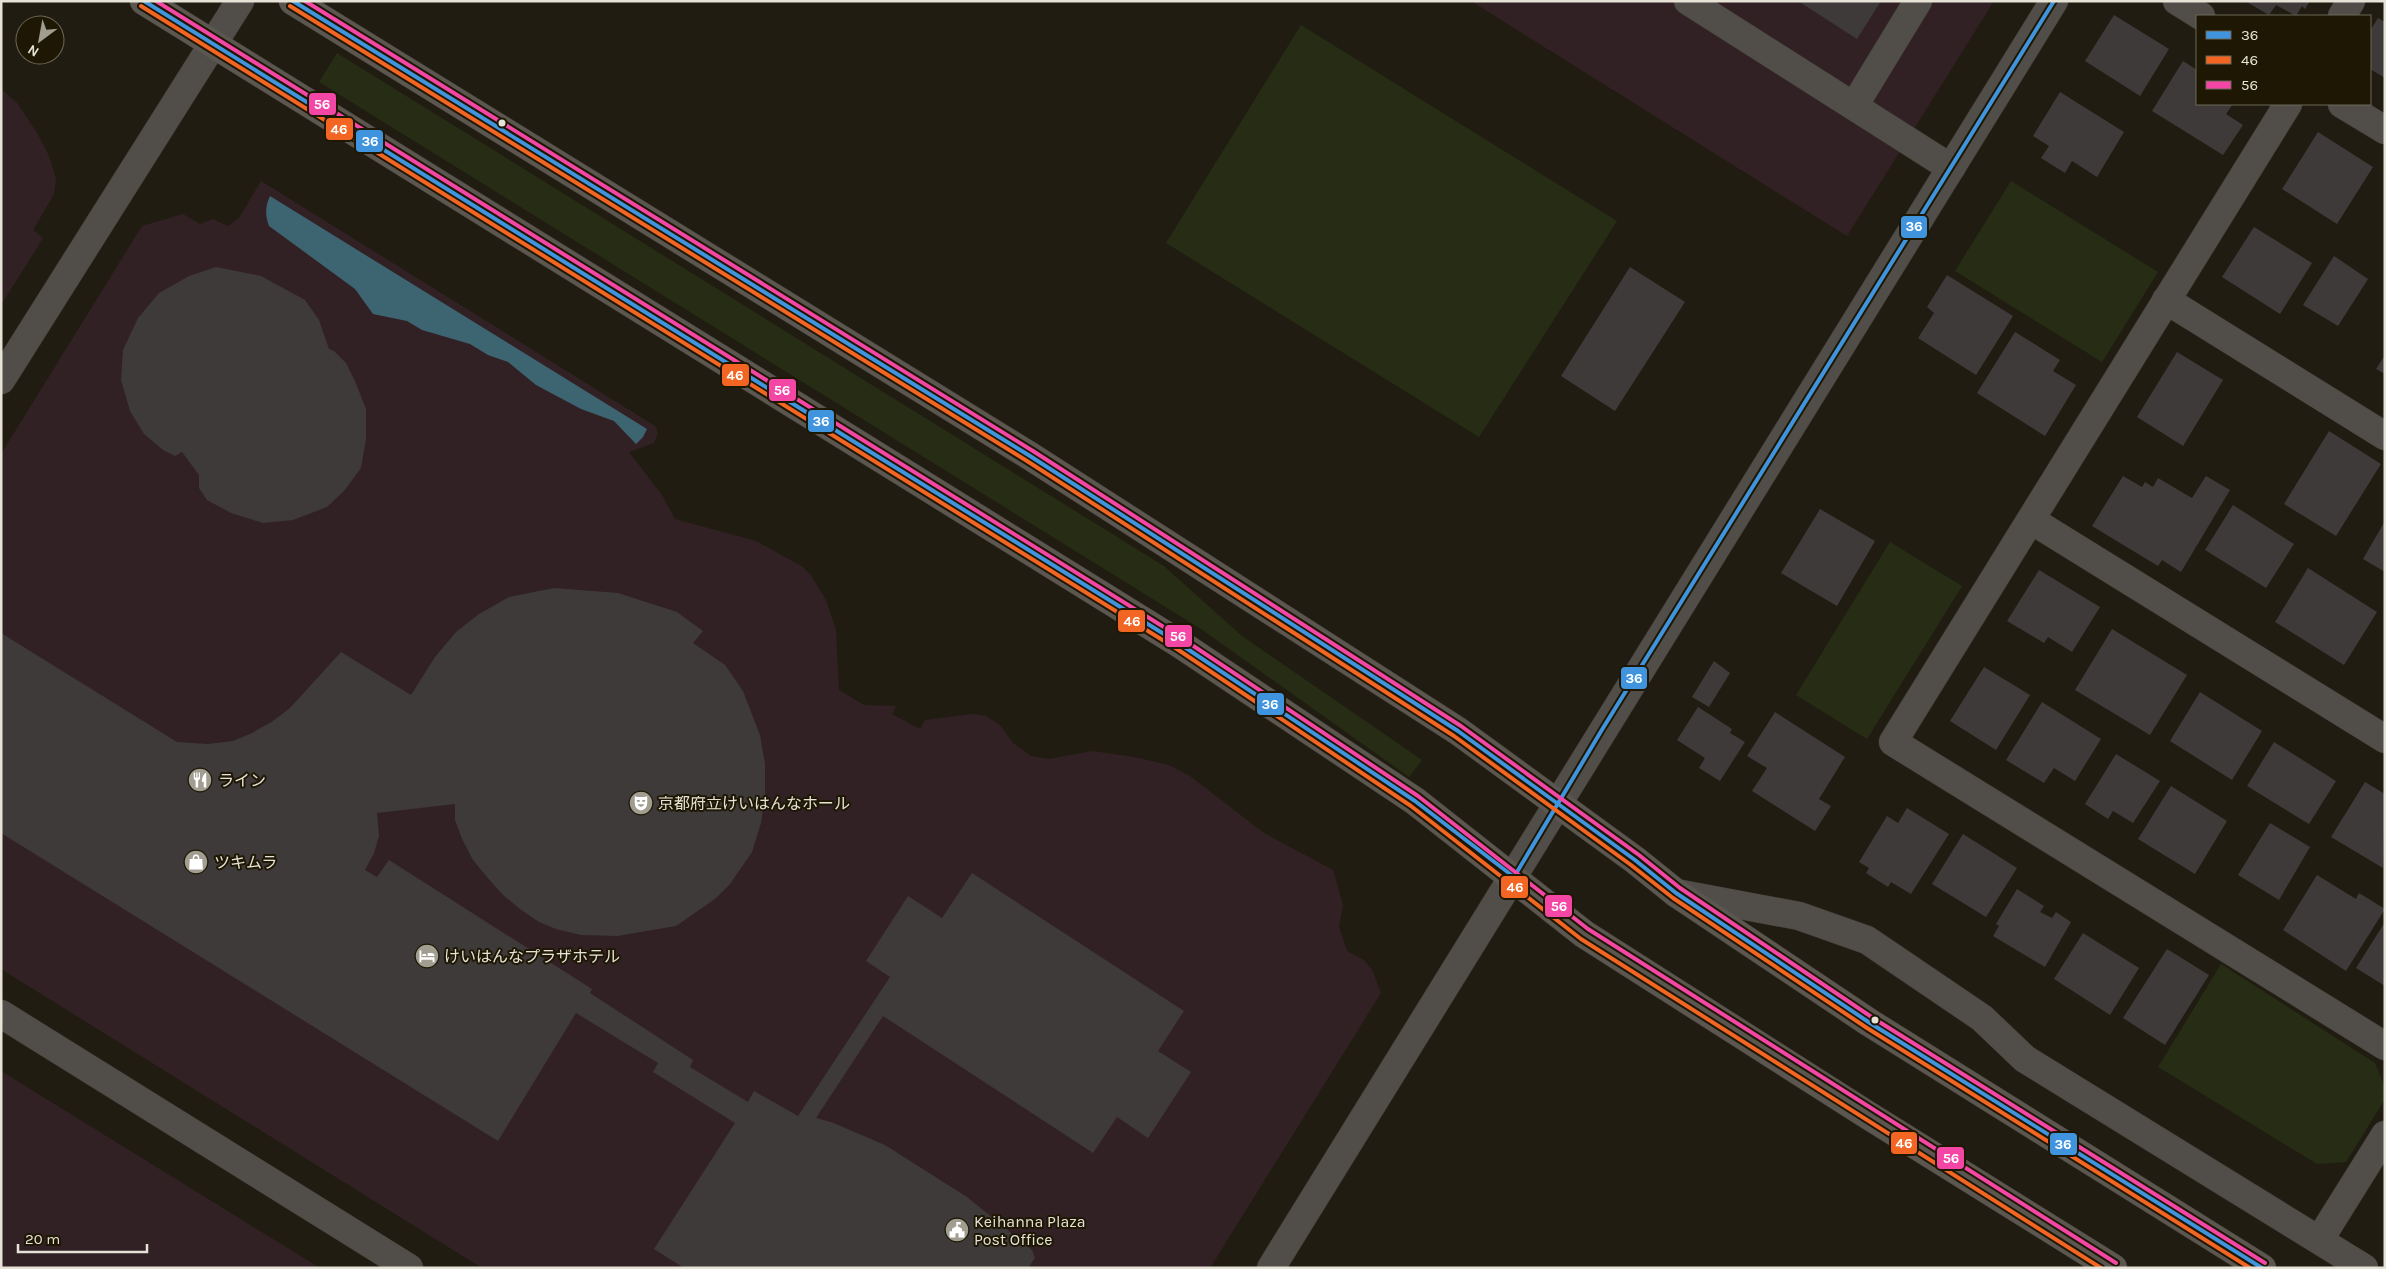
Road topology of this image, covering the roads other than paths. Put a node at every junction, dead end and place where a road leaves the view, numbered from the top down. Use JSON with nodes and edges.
{"nodes":[{"id":1,"x":144,"y":1,"type":"edge"},
{"id":2,"x":240,"y":1,"type":"edge"},
{"id":3,"x":293,"y":1,"type":"edge"},
{"id":4,"x":1688,"y":1,"type":"edge"},
{"id":5,"x":1918,"y":1,"type":"edge"},
{"id":6,"x":2054,"y":1,"type":"edge"},
{"id":7,"x":2177,"y":1,"type":"edge"},
{"id":8,"x":2351,"y":1,"type":"edge"},
{"id":9,"x":2199,"y":15,"type":"edge"},
{"id":10,"x":2343,"y":15,"type":"edge"},
{"id":11,"x":213,"y":44,"type":"junction"},
{"id":12,"x":2287,"y":105,"type":"edge"},
{"id":13,"x":2344,"y":105,"type":"edge"},
{"id":14,"x":1854,"y":106,"type":"junction"},
{"id":15,"x":2385,"y":130,"type":"edge"},
{"id":16,"x":1951,"y":168,"type":"junction"},
{"id":17,"x":2166,"y":300,"type":"junction"},
{"id":18,"x":1,"y":380,"type":"edge"},
{"id":19,"x":2385,"y":436,"type":"edge"},
{"id":20,"x":2031,"y":520,"type":"junction"},
{"id":21,"x":2385,"y":739,"type":"edge"},
{"id":22,"x":1559,"y":804,"type":"junction"},
{"id":23,"x":1514,"y":877,"type":"junction"},
{"id":24,"x":1676,"y":893,"type":"junction"},
{"id":25,"x":1,"y":1014,"type":"edge"},
{"id":26,"x":2385,"y":1046,"type":"edge"},
{"id":27,"x":2385,"y":1135,"type":"edge"},
{"id":28,"x":2320,"y":1239,"type":"junction"},
{"id":29,"x":409,"y":1268,"type":"edge"},
{"id":30,"x":1271,"y":1268,"type":"edge"},
{"id":31,"x":2113,"y":1268,"type":"edge"},
{"id":32,"x":2262,"y":1268,"type":"edge"},
{"id":33,"x":2364,"y":1268,"type":"edge"}],
"edges":[{"from":1,"to":11,"type":"main road"},
{"from":2,"to":11,"type":"street"},
{"from":3,"to":22,"type":"main road"},
{"from":4,"to":14,"type":"street"},
{"from":5,"to":14,"type":"street"},
{"from":6,"to":16,"type":"street"},
{"from":7,"to":9,"type":"street"},
{"from":8,"to":10,"type":"street"},
{"from":11,"to":18,"type":"street"},
{"from":11,"to":23,"type":"main road"},
{"from":12,"to":17,"type":"street"},
{"from":13,"to":15,"type":"street"},
{"from":14,"to":16,"type":"street"},
{"from":16,"to":22,"type":"street"},
{"from":17,"to":19,"type":"street"},
{"from":17,"to":20,"type":"street"},
{"from":20,"to":21,"type":"street"},
{"from":20,"to":26,"type":"street"},
{"from":22,"to":23,"type":"street"},
{"from":22,"to":24,"type":"main road"},
{"from":23,"to":30,"type":"street"},
{"from":23,"to":31,"type":"main road"},
{"from":24,"to":28,"type":"street"},
{"from":24,"to":32,"type":"main road"},
{"from":25,"to":29,"type":"street"},
{"from":27,"to":28,"type":"street"},
{"from":28,"to":33,"type":"street"}]}
